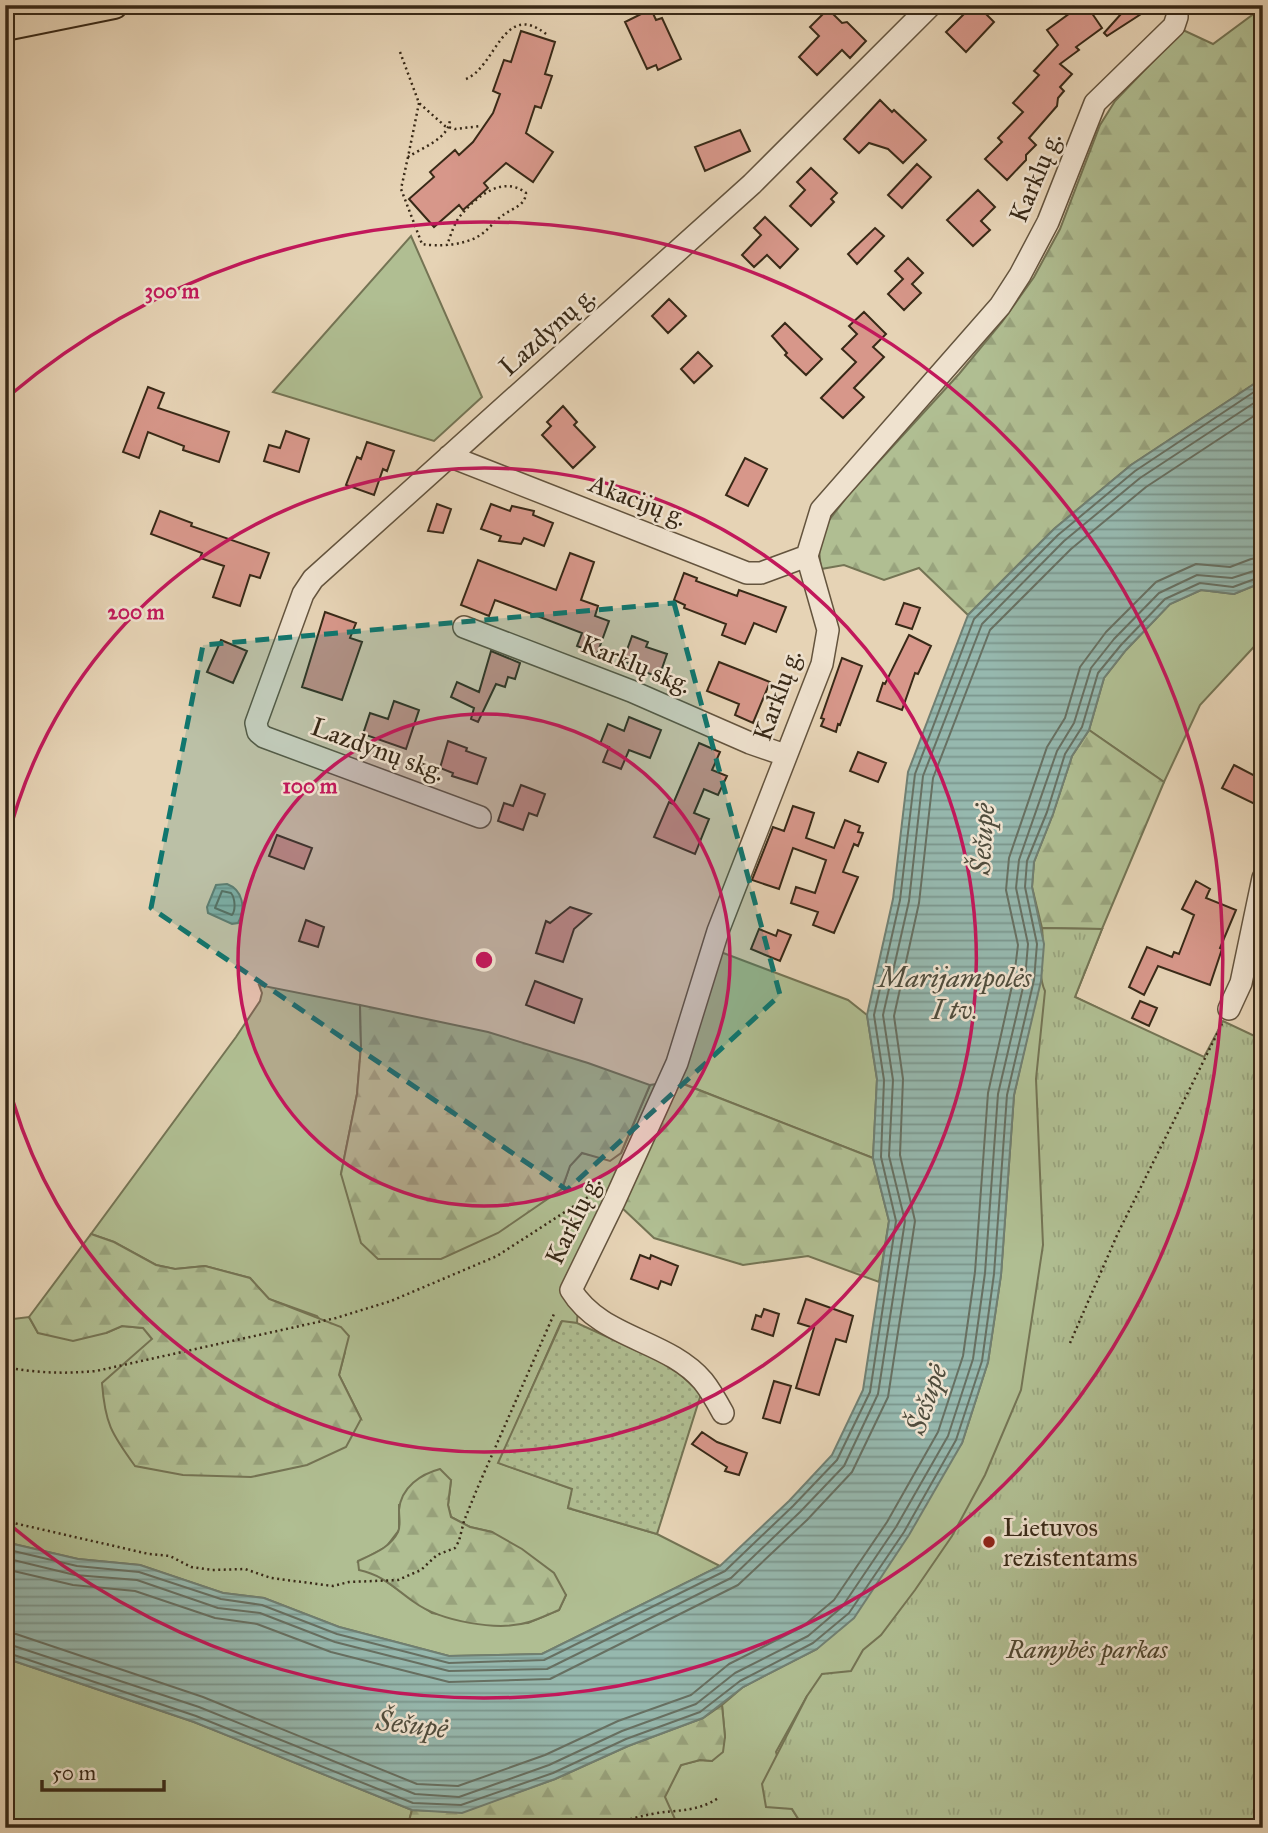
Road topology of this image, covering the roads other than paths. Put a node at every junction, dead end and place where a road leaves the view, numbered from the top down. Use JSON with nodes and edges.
{"nodes":[{"id":1,"x":114,"y":5,"type":"edge"},
{"id":2,"x":930,"y":5,"type":"edge"},
{"id":3,"x":1177,"y":5,"type":"edge"},
{"id":4,"x":5,"y":27,"type":"edge"},
{"id":5,"x":449,"y":457,"type":"junction"},
{"id":6,"x":807,"y":556,"type":"junction"},
{"id":7,"x":464,"y":627,"type":"dead end"},
{"id":8,"x":258,"y":732,"type":"joint"},
{"id":9,"x":785,"y":755,"type":"junction"},
{"id":10,"x":480,"y":817,"type":"dead end"},
{"id":11,"x":1263,"y":878,"type":"edge"},
{"id":12,"x":1229,"y":1009,"type":"road end"},
{"id":13,"x":723,"y":1413,"type":"dead end"}],
"edges":[{"from":1,"to":4,"type":"main road"},
{"from":2,"to":5,"type":"street","name":"Lazdynų g."},
{"from":3,"to":6,"type":"street","name":"Karklų g."},
{"from":5,"to":6,"type":"street","name":"Akacijų g."},
{"from":5,"to":8,"type":"street","name":"Lazdynų g."},
{"from":6,"to":9,"type":"street","name":"Karklų g."},
{"from":7,"to":9,"type":"street","name":"Karklų skg."},
{"from":8,"to":10,"type":"street","name":"Lazdynų skg."},
{"from":9,"to":13,"type":"street","name":"Karklų g."},
{"from":11,"to":12,"type":"street"}]}
